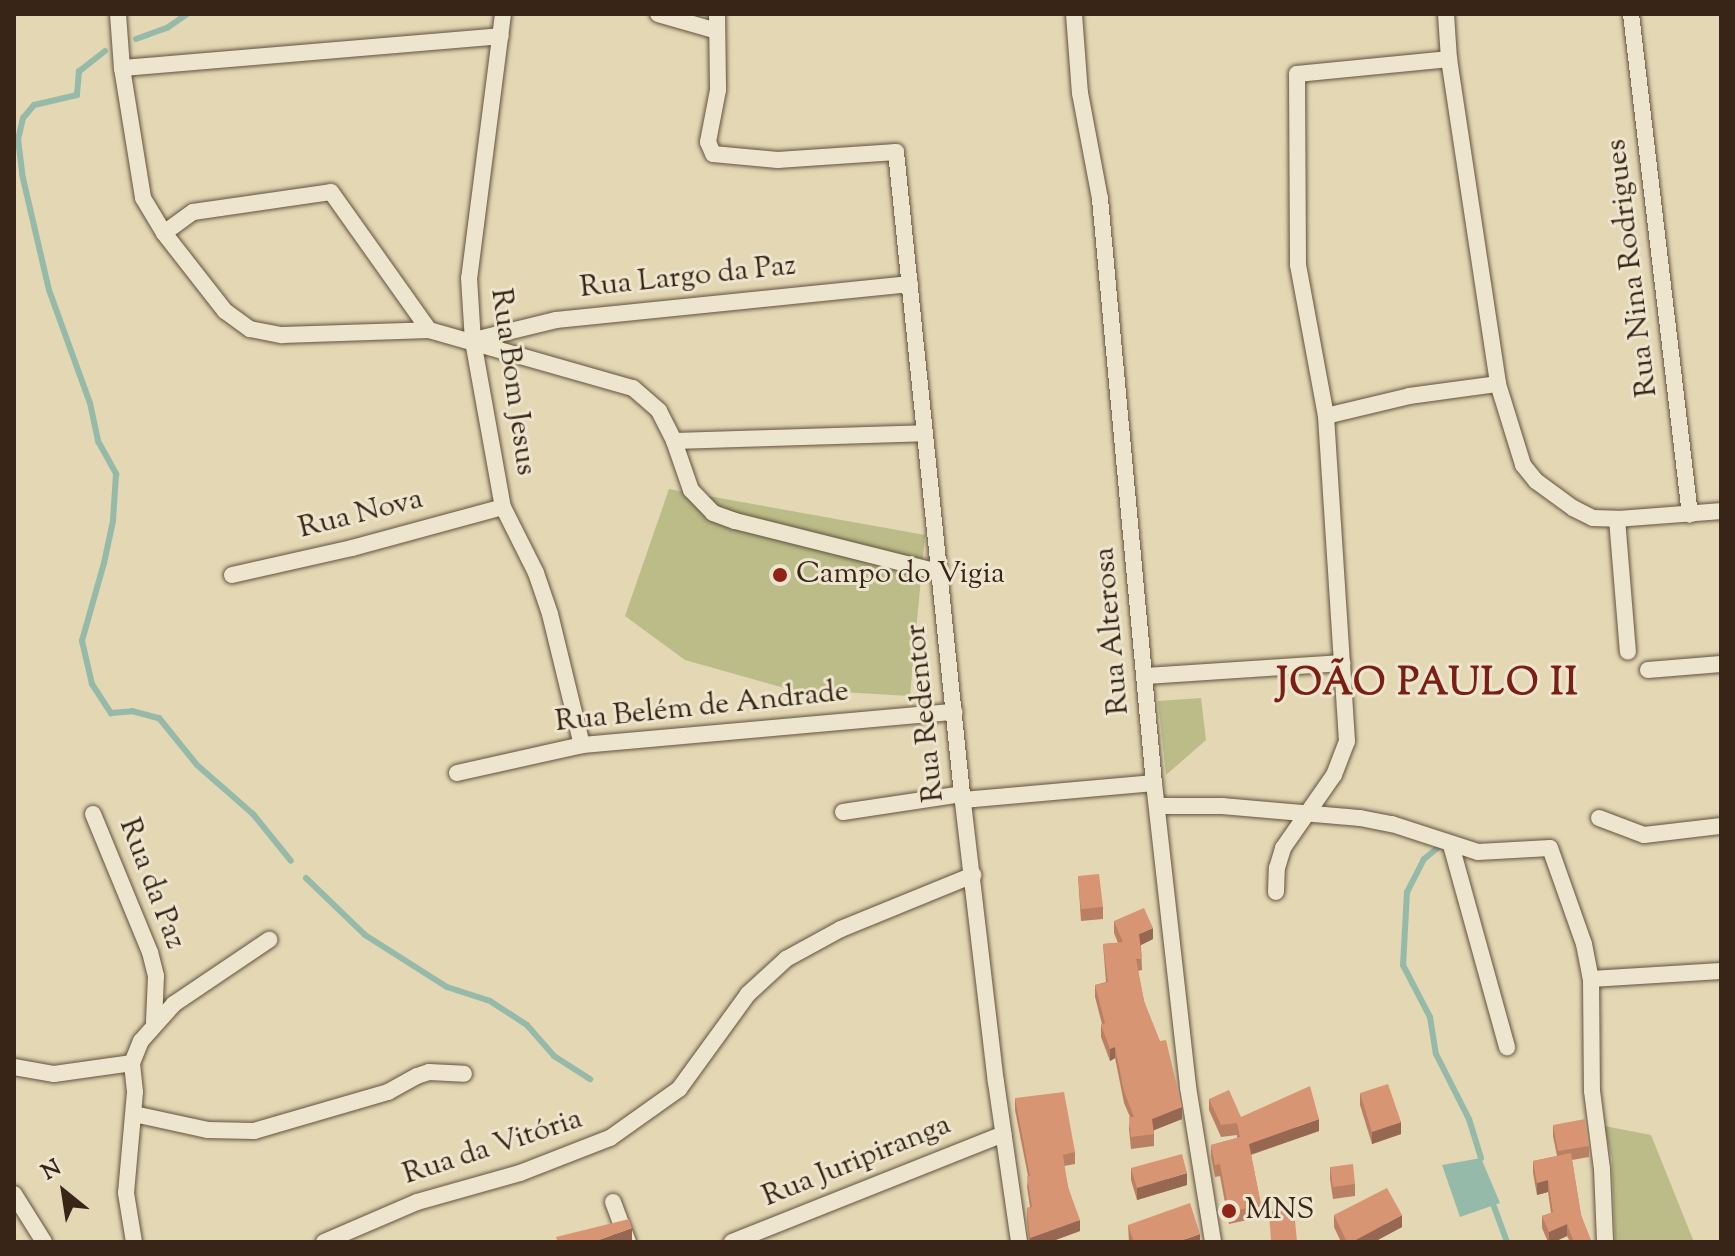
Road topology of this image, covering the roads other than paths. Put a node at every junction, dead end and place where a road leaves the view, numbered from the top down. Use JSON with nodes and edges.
{"nodes":[{"id":1,"x":118,"y":14,"type":"edge"},
{"id":2,"x":503,"y":14,"type":"edge"},
{"id":3,"x":658,"y":14,"type":"edge"},
{"id":4,"x":1074,"y":14,"type":"edge"},
{"id":5,"x":1446,"y":14,"type":"edge"},
{"id":6,"x":1631,"y":14,"type":"edge"},
{"id":7,"x":717,"y":22,"type":"edge"},
{"id":8,"x":501,"y":36,"type":"junction"},
{"id":9,"x":1449,"y":59,"type":"junction"},
{"id":10,"x":122,"y":68,"type":"junction"},
{"id":11,"x":164,"y":233,"type":"junction"},
{"id":12,"x":910,"y":284,"type":"junction"},
{"id":13,"x":429,"y":330,"type":"junction"},
{"id":14,"x":473,"y":341,"type":"junction"},
{"id":15,"x":1498,"y":384,"type":"junction"},
{"id":16,"x":1326,"y":416,"type":"junction"},
{"id":17,"x":924,"y":433,"type":"junction"},
{"id":18,"x":674,"y":441,"type":"junction"},
{"id":19,"x":503,"y":507,"type":"junction"},
{"id":20,"x":1721,"y":511,"type":"edge"},
{"id":21,"x":1690,"y":515,"type":"junction"},
{"id":22,"x":1617,"y":519,"type":"junction"},
{"id":23,"x":938,"y":572,"type":"junction"},
{"id":24,"x":232,"y":575,"type":"dead end"},
{"id":25,"x":1628,"y":652,"type":"dead end"},
{"id":26,"x":1343,"y":663,"type":"junction"},
{"id":27,"x":1721,"y":664,"type":"edge"},
{"id":28,"x":1648,"y":670,"type":"dead end"},
{"id":29,"x":1146,"y":676,"type":"junction"},
{"id":30,"x":955,"y":712,"type":"junction"},
{"id":31,"x":582,"y":745,"type":"junction"},
{"id":32,"x":457,"y":773,"type":"dead end"},
{"id":33,"x":1154,"y":783,"type":"junction"},
{"id":34,"x":962,"y":797,"type":"junction"},
{"id":35,"x":1158,"y":806,"type":"junction"},
{"id":36,"x":843,"y":812,"type":"dead end"},
{"id":37,"x":1311,"y":812,"type":"junction"},
{"id":38,"x":93,"y":814,"type":"dead end"},
{"id":39,"x":1599,"y":818,"type":"dead end"},
{"id":40,"x":1721,"y":826,"type":"edge"},
{"id":41,"x":1451,"y":845,"type":"junction"},
{"id":42,"x":973,"y":875,"type":"junction"},
{"id":43,"x":1276,"y":892,"type":"dead end"},
{"id":44,"x":269,"y":940,"type":"dead end"},
{"id":45,"x":1721,"y":971,"type":"edge"},
{"id":46,"x":1591,"y":979,"type":"junction"},
{"id":47,"x":154,"y":1022,"type":"junction"},
{"id":48,"x":1507,"y":1047,"type":"dead end"},
{"id":49,"x":132,"y":1063,"type":"junction"},
{"id":50,"x":14,"y":1067,"type":"edge"},
{"id":51,"x":464,"y":1074,"type":"dead end"},
{"id":52,"x":134,"y":1114,"type":"junction"},
{"id":53,"x":1003,"y":1134,"type":"junction"},
{"id":54,"x":14,"y":1194,"type":"edge"},
{"id":55,"x":613,"y":1202,"type":"dead end"},
{"id":56,"x":44,"y":1242,"type":"edge"},
{"id":57,"x":134,"y":1242,"type":"edge"},
{"id":58,"x":324,"y":1242,"type":"edge"},
{"id":59,"x":628,"y":1242,"type":"edge"},
{"id":60,"x":732,"y":1242,"type":"edge"},
{"id":61,"x":1019,"y":1242,"type":"edge"},
{"id":62,"x":1213,"y":1242,"type":"edge"},
{"id":63,"x":1605,"y":1242,"type":"edge"}],
"edges":[{"from":1,"to":10,"type":"street"},
{"from":2,"to":8,"type":"street","name":"Rua Bom Jesus"},
{"from":3,"to":7,"type":"street"},
{"from":4,"to":29,"type":"street","name":"Rua Alterosa"},
{"from":5,"to":9,"type":"street"},
{"from":6,"to":21,"type":"street","name":"Rua Nina Rodrigues"},
{"from":7,"to":12,"type":"street","name":"Rua Redentor"},
{"from":8,"to":10,"type":"street"},
{"from":8,"to":14,"type":"street","name":"Rua Bom Jesus"},
{"from":9,"to":15,"type":"street"},
{"from":9,"to":16,"type":"street"},
{"from":10,"to":11,"type":"street"},
{"from":11,"to":13,"type":"street"},
{"from":11,"to":13,"type":"street"},
{"from":12,"to":14,"type":"street","name":"Rua Largo da Paz"},
{"from":12,"to":17,"type":"street","name":"Rua Redentor"},
{"from":13,"to":14,"type":"street"},
{"from":14,"to":18,"type":"street"},
{"from":14,"to":19,"type":"street","name":"Rua Bom Jesus"},
{"from":15,"to":16,"type":"street"},
{"from":15,"to":22,"type":"street"},
{"from":16,"to":26,"type":"street"},
{"from":17,"to":18,"type":"street"},
{"from":17,"to":23,"type":"street","name":"Rua Redentor"},
{"from":18,"to":23,"type":"street"},
{"from":19,"to":24,"type":"street","name":"Rua Nova"},
{"from":19,"to":31,"type":"street","name":"Rua Bom Jesus"},
{"from":20,"to":21,"type":"street"},
{"from":21,"to":22,"type":"street"},
{"from":22,"to":25,"type":"street"},
{"from":23,"to":30,"type":"street","name":"Rua Redentor"},
{"from":26,"to":29,"type":"street"},
{"from":26,"to":37,"type":"street"},
{"from":27,"to":28,"type":"street"},
{"from":29,"to":33,"type":"street","name":"Rua Alterosa"},
{"from":30,"to":31,"type":"street","name":"Rua Belém de Andrade"},
{"from":30,"to":34,"type":"street","name":"Rua Redentor"},
{"from":31,"to":32,"type":"street","name":"Rua Belém de Andrade"},
{"from":33,"to":34,"type":"street"},
{"from":33,"to":35,"type":"street","name":"Rua Alterosa"},
{"from":34,"to":36,"type":"street"},
{"from":34,"to":42,"type":"street","name":"Rua Redentor"},
{"from":35,"to":37,"type":"street"},
{"from":35,"to":62,"type":"street","name":"Rua Alterosa"},
{"from":37,"to":41,"type":"street"},
{"from":37,"to":43,"type":"street"},
{"from":38,"to":47,"type":"street","name":"Rua da Paz"},
{"from":39,"to":40,"type":"street"},
{"from":41,"to":46,"type":"street"},
{"from":41,"to":48,"type":"street"},
{"from":42,"to":53,"type":"street","name":"Rua Redentor"},
{"from":42,"to":58,"type":"street","name":"Rua da Vitória"},
{"from":44,"to":47,"type":"street"},
{"from":45,"to":46,"type":"street"},
{"from":46,"to":63,"type":"street"},
{"from":47,"to":49,"type":"street"},
{"from":49,"to":50,"type":"street"},
{"from":49,"to":52,"type":"street"},
{"from":51,"to":52,"type":"street"},
{"from":52,"to":57,"type":"street"},
{"from":53,"to":60,"type":"street","name":"Rua Juripiranga"},
{"from":53,"to":61,"type":"street","name":"Rua Redentor"},
{"from":54,"to":56,"type":"street"},
{"from":55,"to":59,"type":"street"}]}
